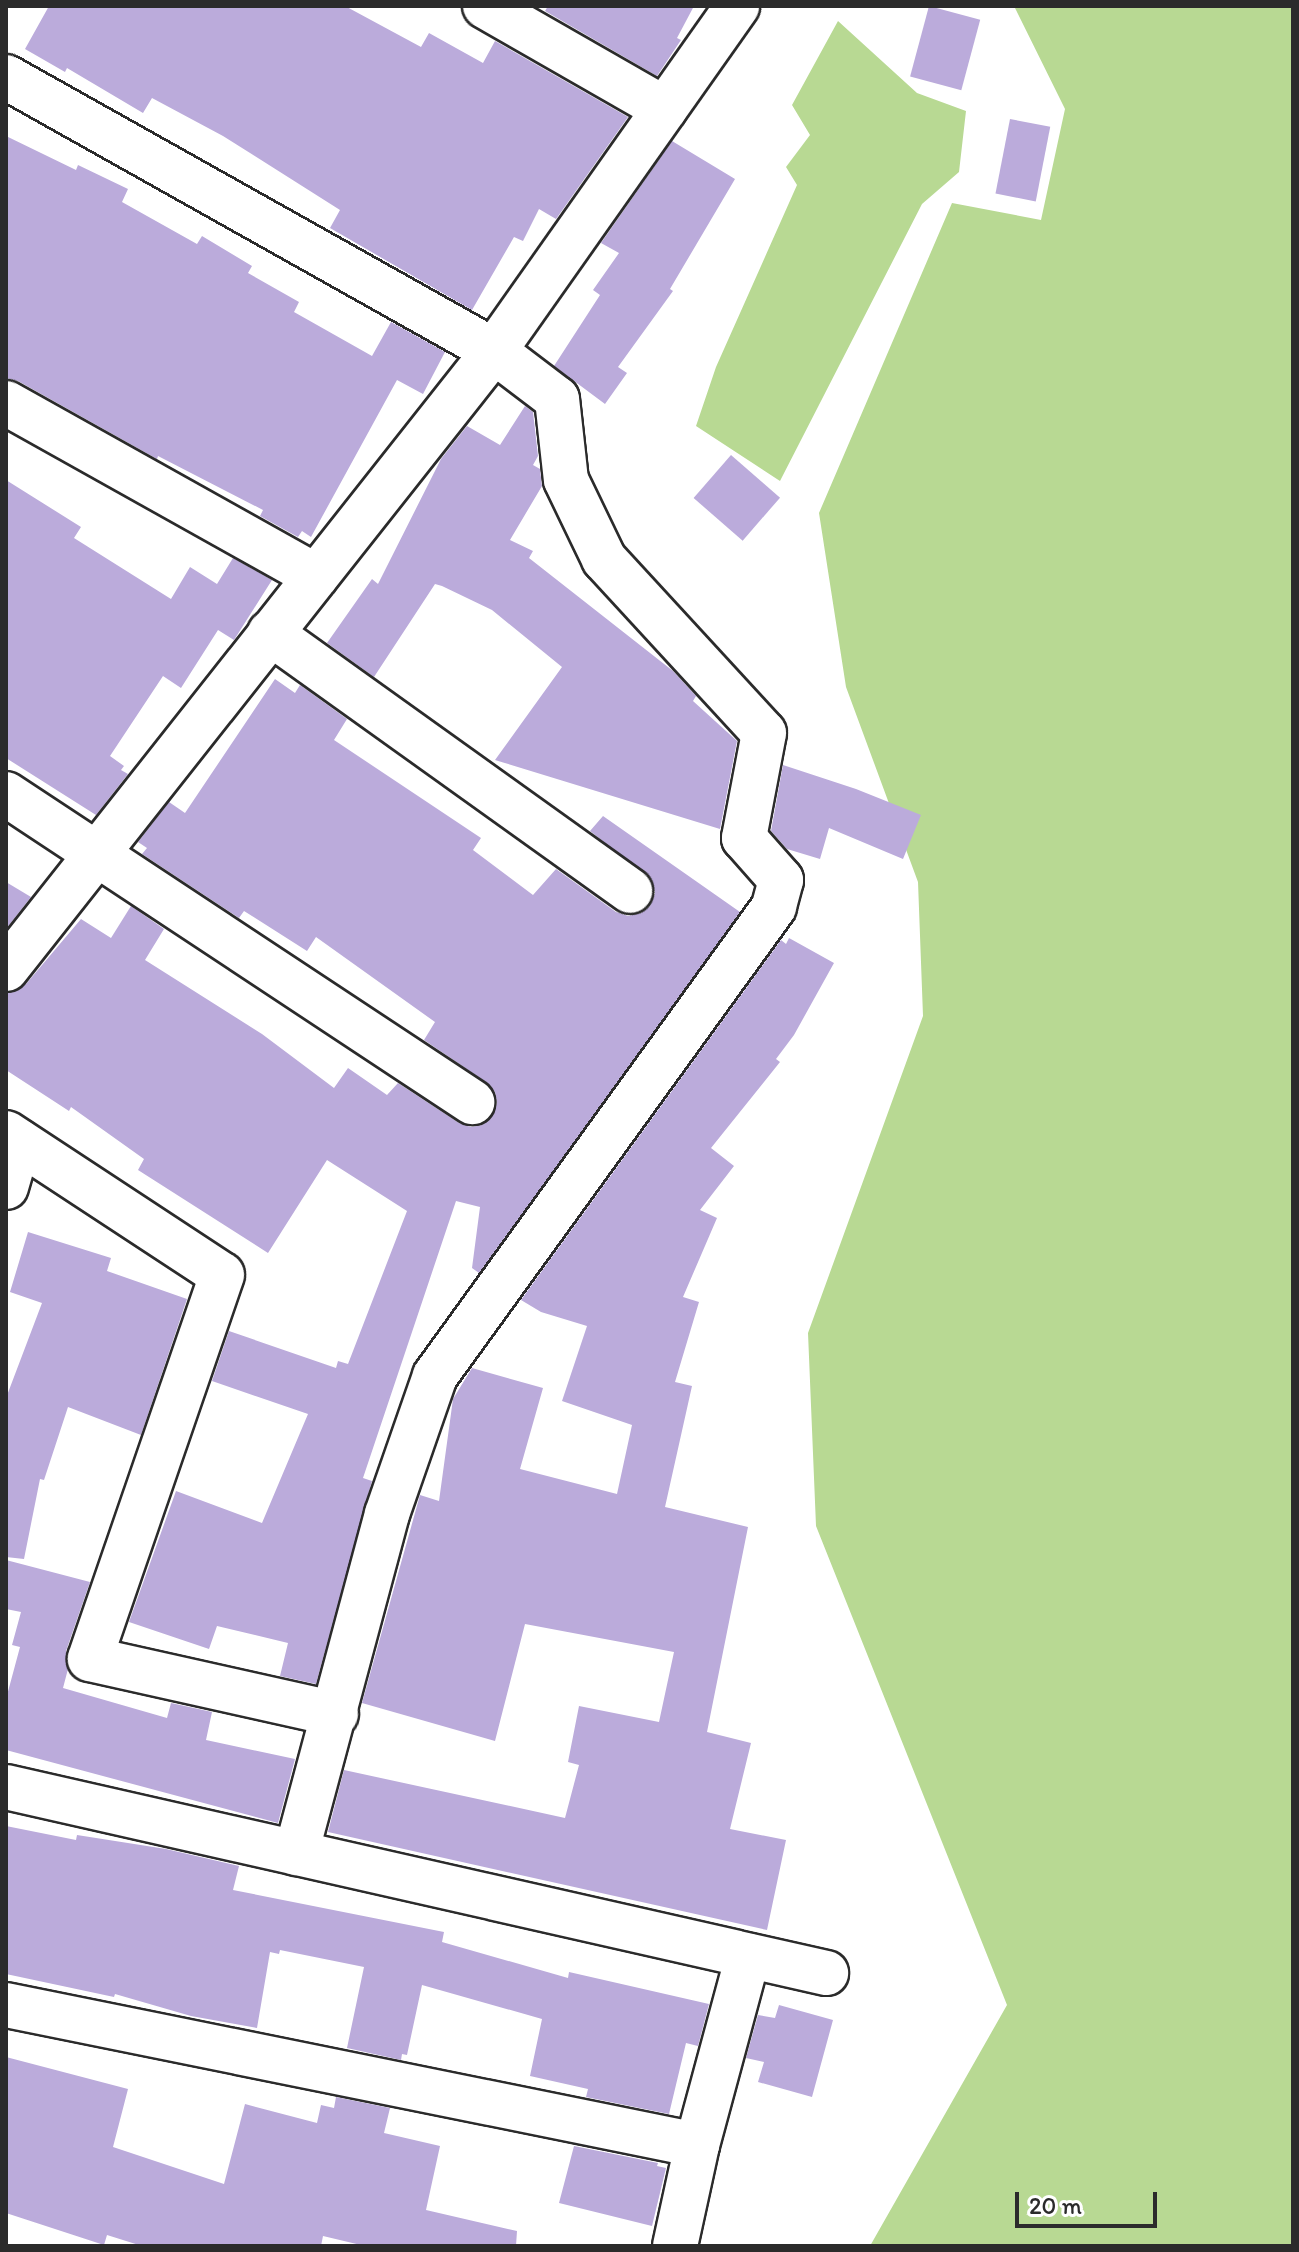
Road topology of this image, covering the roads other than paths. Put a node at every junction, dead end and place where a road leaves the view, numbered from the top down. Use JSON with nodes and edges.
{"nodes":[{"id":1,"x":485,"y":6,"type":"edge"},
{"id":2,"x":737,"y":6,"type":"edge"},
{"id":3,"x":6,"y":77,"type":"edge"},
{"id":4,"x":665,"y":109,"type":"junction"},
{"id":5,"x":494,"y":351,"type":"junction"},
{"id":6,"x":6,"y":403,"type":"edge"},
{"id":7,"x":316,"y":576,"type":"junction"},
{"id":8,"x":270,"y":633,"type":"junction"},
{"id":9,"x":6,"y":794,"type":"edge"},
{"id":10,"x":97,"y":853,"type":"junction"},
{"id":11,"x":630,"y":891,"type":"dead end"},
{"id":12,"x":6,"y":969,"type":"edge"},
{"id":13,"x":472,"y":1102,"type":"dead end"},
{"id":14,"x":12,"y":1137,"type":"edge"},
{"id":15,"x":6,"y":1187,"type":"edge"},
{"id":16,"x":336,"y":1714,"type":"junction"},
{"id":17,"x":6,"y":1787,"type":"edge"},
{"id":18,"x":296,"y":1853,"type":"junction"},
{"id":19,"x":748,"y":1956,"type":"junction"},
{"id":20,"x":826,"y":1973,"type":"dead end"},
{"id":21,"x":6,"y":2005,"type":"edge"},
{"id":22,"x":697,"y":2145,"type":"junction"},
{"id":23,"x":675,"y":2246,"type":"edge"}],
"edges":[{"from":1,"to":4,"type":"street"},
{"from":2,"to":4,"type":"street"},
{"from":3,"to":5,"type":"street"},
{"from":4,"to":5,"type":"street"},
{"from":5,"to":7,"type":"street"},
{"from":5,"to":16,"type":"street"},
{"from":6,"to":7,"type":"street"},
{"from":7,"to":8,"type":"street"},
{"from":8,"to":10,"type":"street"},
{"from":8,"to":11,"type":"street"},
{"from":9,"to":10,"type":"street"},
{"from":10,"to":12,"type":"street"},
{"from":10,"to":13,"type":"street"},
{"from":14,"to":15,"type":"street"},
{"from":14,"to":16,"type":"street"},
{"from":16,"to":18,"type":"street"},
{"from":17,"to":18,"type":"street"},
{"from":18,"to":19,"type":"street"},
{"from":19,"to":20,"type":"street"},
{"from":19,"to":22,"type":"street"},
{"from":21,"to":22,"type":"street"},
{"from":22,"to":23,"type":"street"}]}
